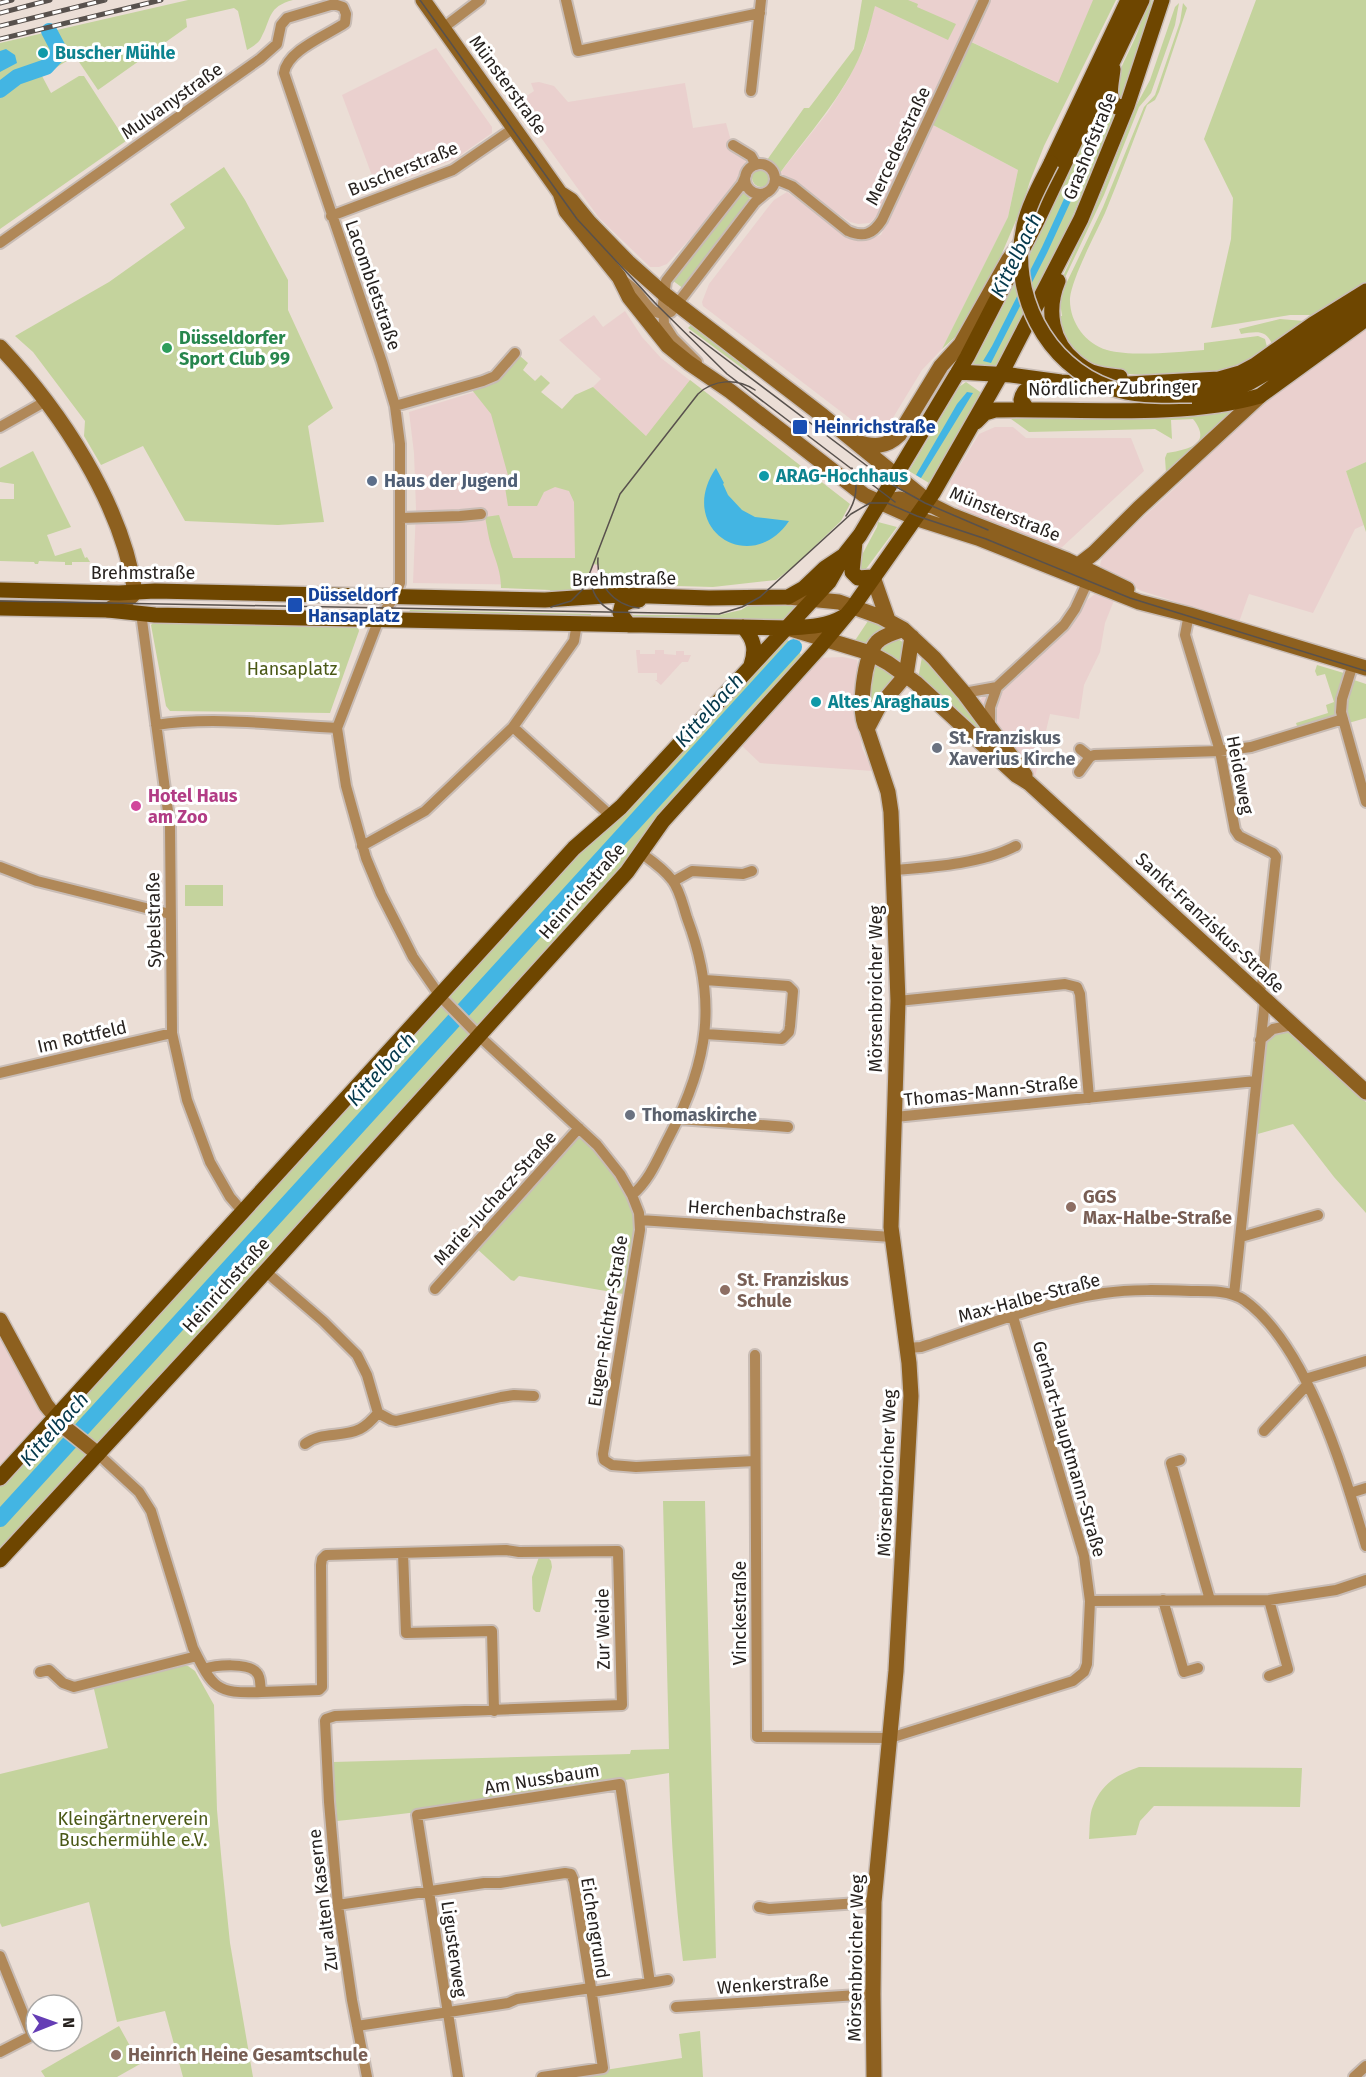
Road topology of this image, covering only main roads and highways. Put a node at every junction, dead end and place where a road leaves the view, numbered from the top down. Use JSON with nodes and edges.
{"nodes":[{"id":1,"x":423,"y":0,"type":"edge"},
{"id":2,"x":1128,"y":0,"type":"edge"},
{"id":3,"x":1142,"y":0,"type":"edge"},
{"id":4,"x":1162,"y":0,"type":"edge"},
{"id":5,"x":1114,"y":59,"type":"junction"},
{"id":6,"x":1127,"y":106,"type":"junction"},
{"id":7,"x":560,"y":193,"type":"junction"},
{"id":8,"x":1082,"y":219,"type":"junction"},
{"id":9,"x":1036,"y":223,"type":"junction"},
{"id":10,"x":1366,"y":291,"type":"edge"},
{"id":11,"x":1366,"y":305,"type":"edge"},
{"id":12,"x":1366,"y":319,"type":"edge"},
{"id":13,"x":0,"y":347,"type":"edge"},
{"id":14,"x":963,"y":372,"type":"junction"},
{"id":15,"x":998,"y":374,"type":"junction"},
{"id":16,"x":932,"y":380,"type":"junction"},
{"id":17,"x":1061,"y":382,"type":"junction"},
{"id":18,"x":1149,"y":382,"type":"junction"},
{"id":19,"x":1260,"y":396,"type":"junction"},
{"id":20,"x":1027,"y":409,"type":"junction"},
{"id":21,"x":972,"y":426,"type":"junction"},
{"id":22,"x":854,"y":441,"type":"junction"},
{"id":23,"x":896,"y":476,"type":"junction"},
{"id":24,"x":880,"y":502,"type":"junction"},
{"id":25,"x":929,"y":504,"type":"junction"},
{"id":26,"x":915,"y":518,"type":"junction"},
{"id":27,"x":850,"y":548,"type":"junction"},
{"id":28,"x":1094,"y":553,"type":"junction"},
{"id":29,"x":1080,"y":566,"type":"junction"},
{"id":30,"x":1060,"y":572,"type":"junction"},
{"id":31,"x":873,"y":577,"type":"junction"},
{"id":32,"x":1093,"y":578,"type":"junction"},
{"id":33,"x":0,"y":590,"type":"edge"},
{"id":34,"x":135,"y":592,"type":"junction"},
{"id":35,"x":644,"y":596,"type":"junction"},
{"id":36,"x":788,"y":597,"type":"junction"},
{"id":37,"x":813,"y":600,"type":"junction"},
{"id":38,"x":0,"y":608,"type":"edge"},
{"id":39,"x":108,"y":610,"type":"junction"},
{"id":40,"x":849,"y":611,"type":"junction"},
{"id":41,"x":888,"y":620,"type":"junction"},
{"id":42,"x":629,"y":625,"type":"junction"},
{"id":43,"x":743,"y":627,"type":"junction"},
{"id":44,"x":788,"y":628,"type":"junction"},
{"id":45,"x":907,"y":633,"type":"junction"},
{"id":46,"x":816,"y":634,"type":"junction"},
{"id":47,"x":867,"y":659,"type":"junction"},
{"id":48,"x":751,"y":666,"type":"junction"},
{"id":49,"x":1359,"y":666,"type":"edge"},
{"id":50,"x":906,"y":675,"type":"junction"},
{"id":51,"x":862,"y":706,"type":"junction"},
{"id":52,"x":878,"y":708,"type":"junction"},
{"id":53,"x":867,"y":729,"type":"junction"},
{"id":54,"x":1029,"y":783,"type":"junction"},
{"id":55,"x":1366,"y":1092,"type":"edge"},
{"id":56,"x":0,"y":1320,"type":"edge"},
{"id":57,"x":55,"y":1417,"type":"junction"},
{"id":58,"x":98,"y":1454,"type":"junction"},
{"id":59,"x":0,"y":1478,"type":"edge"},
{"id":60,"x":0,"y":1560,"type":"edge"},
{"id":61,"x":874,"y":2077,"type":"edge"}],
"edges":[{"from":1,"to":7,"type":"main road","name":"Münsterstraße"},
{"from":2,"to":11,"type":"main road","bridge":true},
{"from":3,"to":5,"type":"main road","name":"Grashofstraße"},
{"from":4,"to":6,"type":"main road","name":"Grashofstraße"},
{"from":5,"to":6,"type":"main road"},
{"from":5,"to":9,"type":"main road","name":"Grashofstraße"},
{"from":6,"to":8,"type":"main road","name":"Grashofstraße"},
{"from":7,"to":22,"type":"main road","name":"Münsterstraße"},
{"from":7,"to":24,"type":"main road","name":"Münsterstraße"},
{"from":8,"to":15,"type":"main road","name":"Grashofstraße"},
{"from":8,"to":18,"type":"main road"},
{"from":9,"to":14,"type":"main road","name":"Grashofstraße"},
{"from":9,"to":16,"type":"main road"},
{"from":10,"to":18,"type":"main road","name":"Nördlicher Zubringer"},
{"from":12,"to":19,"type":"main road","name":"Nördlicher Zubringer"},
{"from":13,"to":34,"type":"main road"},
{"from":14,"to":15,"type":"main road","name":"Nördlicher Zubringer"},
{"from":14,"to":16,"type":"main road"},
{"from":14,"to":23,"type":"main road","name":"Grashofstraße"},
{"from":15,"to":17,"type":"main road","name":"Nördlicher Zubringer"},
{"from":15,"to":21,"type":"main road","name":"Grashofstraße"},
{"from":16,"to":22,"type":"main road"},
{"from":17,"to":18,"type":"main road","name":"Nördlicher Zubringer"},
{"from":17,"to":20,"type":"main road"},
{"from":19,"to":20,"type":"main road","name":"Nördlicher Zubringer"},
{"from":19,"to":28,"type":"main road","name":"Nördlicher Zubringer"},
{"from":20,"to":21,"type":"main road","name":"Nördlicher Zubringer"},
{"from":21,"to":25,"type":"main road","name":"Grashofstraße"},
{"from":22,"to":23,"type":"main road","name":"Münsterstraße"},
{"from":23,"to":24,"type":"main road","name":"Grashofstraße"},
{"from":23,"to":25,"type":"main road","name":"Münsterstraße"},
{"from":24,"to":25,"type":"main road"},
{"from":24,"to":26,"type":"main road","name":"Münsterstraße"},
{"from":24,"to":27,"type":"main road","name":"Heinrichstraße"},
{"from":25,"to":26,"type":"main road","name":"Grashofstraße"},
{"from":25,"to":29,"type":"main road","name":"Münsterstraße"},
{"from":26,"to":30,"type":"main road","name":"Münsterstraße"},
{"from":26,"to":31,"type":"main road","name":"Heinrichstraße"},
{"from":27,"to":31,"type":"main road"},
{"from":27,"to":36,"type":"main road","name":"Heinrichstraße"},
{"from":27,"to":37,"type":"main road","name":"Heinrichstraße"},
{"from":28,"to":29,"type":"main road","name":"Nördlicher Zubringer"},
{"from":28,"to":32,"type":"main road"},
{"from":29,"to":30,"type":"main road","name":"Nördlicher Zubringer"},
{"from":29,"to":32,"type":"main road","name":"Münsterstraße"},
{"from":30,"to":32,"type":"main road","name":"Münsterstraße"},
{"from":31,"to":40,"type":"main road","name":"Heinrichstraße"},
{"from":31,"to":41,"type":"main road"},
{"from":32,"to":49,"type":"main road","name":"Münsterstraße"},
{"from":33,"to":34,"type":"main road","name":"Brehmstraße"},
{"from":34,"to":35,"type":"main road","name":"Brehmstraße"},
{"from":34,"to":39,"type":"main road"},
{"from":35,"to":36,"type":"main road","name":"Brehmstraße"},
{"from":35,"to":42,"type":"main road"},
{"from":36,"to":37,"type":"main road","name":"Brehmstraße"},
{"from":37,"to":40,"type":"main road","name":"Brehmstraße"},
{"from":37,"to":44,"type":"main road","name":"Heinrichstraße"},
{"from":37,"to":46,"type":"main road"},
{"from":38,"to":39,"type":"main road","name":"Brehmstraße"},
{"from":39,"to":42,"type":"main road","name":"Brehmstraße"},
{"from":40,"to":41,"type":"main road","name":"Sankt-Franziskus-Straße"},
{"from":40,"to":46,"type":"main road","name":"Heinrichstraße"},
{"from":40,"to":46,"type":"main road","name":"Brehmstraße"},
{"from":41,"to":45,"type":"main road","name":"Sankt-Franziskus-Straße"},
{"from":42,"to":43,"type":"main road","name":"Brehmstraße"},
{"from":43,"to":44,"type":"main road","name":"Brehmstraße"},
{"from":43,"to":48,"type":"main road"},
{"from":44,"to":46,"type":"main road","name":"Brehmstraße"},
{"from":44,"to":48,"type":"main road","name":"Heinrichstraße"},
{"from":45,"to":47,"type":"main road"},
{"from":45,"to":50,"type":"main road"},
{"from":45,"to":54,"type":"main road","name":"Sankt-Franziskus-Straße"},
{"from":46,"to":47,"type":"main road","name":"Sankt-Franziskus-Straße"},
{"from":46,"to":58,"type":"main road","name":"Heinrichstraße"},
{"from":47,"to":50,"type":"main road","name":"Sankt-Franziskus-Straße"},
{"from":47,"to":51,"type":"main road","name":"Mörsenbroicher Weg"},
{"from":48,"to":57,"type":"main road","name":"Heinrichstraße"},
{"from":50,"to":52,"type":"main road"},
{"from":50,"to":54,"type":"main road","name":"Sankt-Franziskus-Straße"},
{"from":51,"to":52,"type":"main road"},
{"from":51,"to":53,"type":"main road","name":"Mörsenbroicher Weg"},
{"from":52,"to":53,"type":"main road"},
{"from":53,"to":61,"type":"main road","name":"Mörsenbroicher Weg"},
{"from":54,"to":55,"type":"main road","name":"Sankt-Franziskus-Straße"},
{"from":56,"to":57,"type":"main road"},
{"from":57,"to":58,"type":"main road"},
{"from":57,"to":59,"type":"main road","name":"Heinrichstraße"},
{"from":58,"to":60,"type":"main road","name":"Heinrichstraße"}]}
